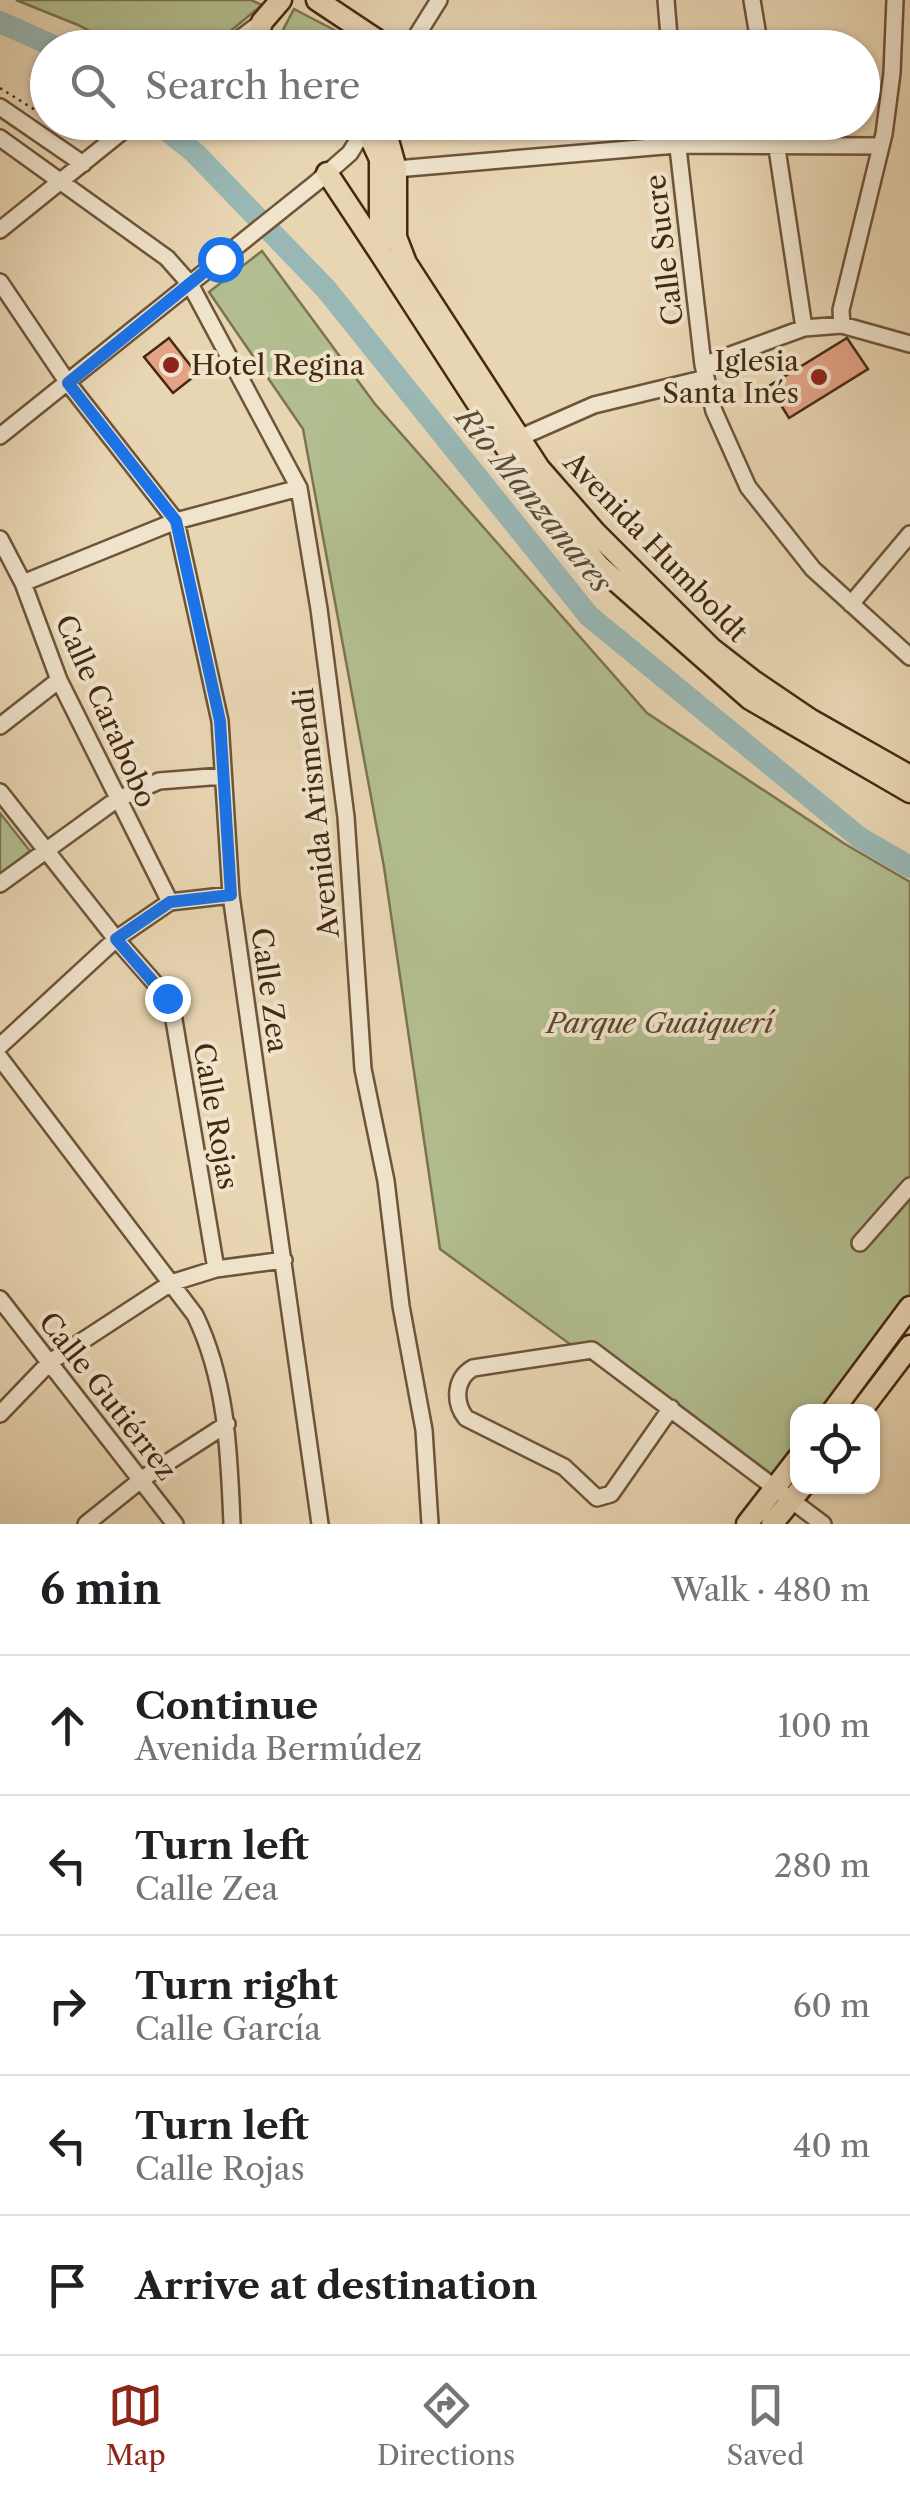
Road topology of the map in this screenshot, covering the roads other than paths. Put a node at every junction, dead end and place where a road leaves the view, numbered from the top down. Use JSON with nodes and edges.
{"nodes":[{"id":1,"x":317,"y":0,"type":"edge"},
{"id":2,"x":439,"y":0,"type":"edge"},
{"id":3,"x":666,"y":0,"type":"edge"},
{"id":4,"x":752,"y":0,"type":"edge"},
{"id":5,"x":895,"y":0,"type":"edge"},
{"id":6,"x":276,"y":8,"type":"edge"},
{"id":7,"x":250,"y":30,"type":"edge"},
{"id":8,"x":362,"y":30,"type":"edge"},
{"id":9,"x":420,"y":30,"type":"edge"},
{"id":10,"x":668,"y":30,"type":"edge"},
{"id":11,"x":757,"y":30,"type":"edge"},
{"id":12,"x":0,"y":108,"type":"edge"},
{"id":13,"x":30,"y":128,"type":"edge"},
{"id":14,"x":0,"y":138,"type":"edge"},
{"id":15,"x":48,"y":140,"type":"edge"},
{"id":16,"x":113,"y":140,"type":"edge"},
{"id":17,"x":358,"y":140,"type":"edge"},
{"id":18,"x":373,"y":140,"type":"edge"},
{"id":19,"x":378,"y":140,"type":"edge"},
{"id":20,"x":676,"y":140,"type":"edge"},
{"id":21,"x":776,"y":140,"type":"edge"},
{"id":22,"x":676,"y":145,"type":"junction"},
{"id":23,"x":777,"y":146,"type":"junction"},
{"id":24,"x":881,"y":146,"type":"junction"},
{"id":25,"x":84,"y":164,"type":"junction"},
{"id":26,"x":396,"y":170,"type":"junction"},
{"id":27,"x":322,"y":177,"type":"junction"},
{"id":28,"x":62,"y":182,"type":"junction"},
{"id":29,"x":0,"y":230,"type":"edge"},
{"id":30,"x":380,"y":253,"type":"junction"},
{"id":31,"x":0,"y":282,"type":"edge"},
{"id":32,"x":190,"y":284,"type":"junction"},
{"id":33,"x":842,"y":324,"type":"junction"},
{"id":34,"x":804,"y":328,"type":"junction"},
{"id":35,"x":910,"y":344,"type":"edge"},
{"id":36,"x":705,"y":371,"type":"junction"},
{"id":37,"x":68,"y":383,"type":"junction"},
{"id":38,"x":0,"y":436,"type":"edge"},
{"id":39,"x":519,"y":438,"type":"junction"},
{"id":40,"x":299,"y":488,"type":"junction"},
{"id":41,"x":176,"y":521,"type":"junction"},
{"id":42,"x":910,"y":534,"type":"edge"},
{"id":43,"x":0,"y":539,"type":"edge"},
{"id":44,"x":23,"y":583,"type":"junction"},
{"id":45,"x":852,"y":604,"type":"junction"},
{"id":46,"x":910,"y":657,"type":"edge"},
{"id":47,"x":59,"y":680,"type":"junction"},
{"id":48,"x":0,"y":726,"type":"edge"},
{"id":49,"x":224,"y":776,"type":"junction"},
{"id":50,"x":910,"y":776,"type":"edge"},
{"id":51,"x":0,"y":792,"type":"edge"},
{"id":52,"x":910,"y":792,"type":"edge"},
{"id":53,"x":116,"y":800,"type":"junction"},
{"id":54,"x":47,"y":848,"type":"junction"},
{"id":55,"x":0,"y":884,"type":"edge"},
{"id":56,"x":231,"y":895,"type":"junction"},
{"id":57,"x":170,"y":902,"type":"junction"},
{"id":58,"x":116,"y":939,"type":"junction"},
{"id":59,"x":0,"y":1046,"type":"edge"},
{"id":60,"x":0,"y":1058,"type":"edge"},
{"id":61,"x":910,"y":1186,"type":"edge"},
{"id":62,"x":860,"y":1242,"type":"dead end"},
{"id":63,"x":284,"y":1260,"type":"junction"},
{"id":64,"x":216,"y":1269,"type":"junction"},
{"id":65,"x":170,"y":1283,"type":"junction"},
{"id":66,"x":0,"y":1299,"type":"edge"},
{"id":67,"x":910,"y":1307,"type":"edge"},
{"id":68,"x":910,"y":1346,"type":"edge"},
{"id":69,"x":50,"y":1362,"type":"junction"},
{"id":70,"x":838,"y":1404,"type":"edge"},
{"id":71,"x":866,"y":1404,"type":"edge"},
{"id":72,"x":671,"y":1408,"type":"junction"},
{"id":73,"x":0,"y":1414,"type":"edge"},
{"id":74,"x":227,"y":1424,"type":"junction"},
{"id":75,"x":142,"y":1479,"type":"junction"},
{"id":76,"x":790,"y":1492,"type":"edge"},
{"id":77,"x":792,"y":1494,"type":"edge"},
{"id":78,"x":86,"y":1524,"type":"edge"},
{"id":79,"x":175,"y":1524,"type":"edge"},
{"id":80,"x":232,"y":1524,"type":"edge"},
{"id":81,"x":320,"y":1524,"type":"edge"},
{"id":82,"x":430,"y":1524,"type":"edge"},
{"id":83,"x":747,"y":1524,"type":"edge"},
{"id":84,"x":772,"y":1524,"type":"edge"},
{"id":85,"x":824,"y":1524,"type":"edge"}],
"edges":[{"from":1,"to":8,"type":"main road"},
{"from":2,"to":9,"type":"street"},
{"from":3,"to":10,"type":"street"},
{"from":4,"to":11,"type":"street"},
{"from":5,"to":24,"type":"street"},
{"from":6,"to":7,"type":"street"},
{"from":12,"to":13,"type":"street"},
{"from":14,"to":28,"type":"street","name":"Avenida Arismendi"},
{"from":15,"to":25,"type":"street"},
{"from":16,"to":25,"type":"street"},
{"from":17,"to":27,"type":"street"},
{"from":18,"to":30,"type":"main road"},
{"from":19,"to":26,"type":"main road","name":"Avenida Humboldt"},
{"from":20,"to":22,"type":"street","name":"Calle Sucre"},
{"from":21,"to":23,"type":"street"},
{"from":22,"to":23,"type":"street"},
{"from":22,"to":26,"type":"street"},
{"from":22,"to":36,"type":"street","name":"Calle Sucre"},
{"from":23,"to":24,"type":"street"},
{"from":23,"to":34,"type":"street"},
{"from":24,"to":33,"type":"street"},
{"from":25,"to":28,"type":"street"},
{"from":26,"to":39,"type":"main road","name":"Avenida Humboldt"},
{"from":27,"to":30,"type":"main road","name":"Avenida Humboldt"},
{"from":27,"to":32,"type":"street"},
{"from":28,"to":29,"type":"street"},
{"from":28,"to":32,"type":"street","name":"Avenida Arismendi"},
{"from":30,"to":52,"type":"main road","name":"Avenida Humboldt"},
{"from":31,"to":37,"type":"street","name":"Calle Zea"},
{"from":32,"to":37,"type":"street"},
{"from":32,"to":40,"type":"street","name":"Avenida Arismendi"},
{"from":33,"to":34,"type":"street"},
{"from":33,"to":35,"type":"street"},
{"from":34,"to":36,"type":"street"},
{"from":36,"to":39,"type":"street"},
{"from":36,"to":45,"type":"street","name":"Calle Sucre"},
{"from":37,"to":38,"type":"street"},
{"from":37,"to":41,"type":"street","name":"Calle Zea"},
{"from":39,"to":50,"type":"main road","name":"Avenida Humboldt"},
{"from":40,"to":41,"type":"street"},
{"from":40,"to":82,"type":"street","name":"Avenida Arismendi"},
{"from":41,"to":44,"type":"street"},
{"from":41,"to":49,"type":"street","name":"Calle Zea"},
{"from":42,"to":45,"type":"street"},
{"from":43,"to":44,"type":"street","name":"Calle Carabobo"},
{"from":44,"to":47,"type":"street","name":"Calle Carabobo"},
{"from":45,"to":46,"type":"street","name":"Calle Sucre"},
{"from":47,"to":48,"type":"street"},
{"from":47,"to":53,"type":"street","name":"Calle Carabobo"},
{"from":49,"to":53,"type":"street"},
{"from":49,"to":56,"type":"street","name":"Calle Zea"},
{"from":51,"to":54,"type":"street","name":"Calle Rojas"},
{"from":53,"to":54,"type":"street"},
{"from":53,"to":57,"type":"street","name":"Calle Carabobo"},
{"from":54,"to":55,"type":"street"},
{"from":54,"to":58,"type":"street","name":"Calle Rojas"},
{"from":56,"to":57,"type":"street"},
{"from":56,"to":63,"type":"street","name":"Calle Zea"},
{"from":57,"to":58,"type":"street"},
{"from":58,"to":59,"type":"street"},
{"from":58,"to":64,"type":"street","name":"Calle Rojas"},
{"from":60,"to":65,"type":"street"},
{"from":61,"to":62,"type":"street"},
{"from":63,"to":64,"type":"street"},
{"from":63,"to":81,"type":"street","name":"Calle Zea"},
{"from":64,"to":65,"type":"street"},
{"from":65,"to":69,"type":"street"},
{"from":65,"to":74,"type":"street"},
{"from":66,"to":69,"type":"street","name":"Calle Gutiérrez"},
{"from":67,"to":70,"type":"main road"},
{"from":68,"to":71,"type":"main road"},
{"from":69,"to":73,"type":"street"},
{"from":69,"to":75,"type":"street","name":"Calle Gutiérrez"},
{"from":72,"to":72,"type":"street"},
{"from":72,"to":76,"type":"street"},
{"from":74,"to":75,"type":"street"},
{"from":74,"to":80,"type":"street"},
{"from":75,"to":78,"type":"street"},
{"from":75,"to":79,"type":"street","name":"Calle Gutiérrez"},
{"from":76,"to":83,"type":"main road"},
{"from":76,"to":84,"type":"main road"},
{"from":77,"to":85,"type":"street"}]}
